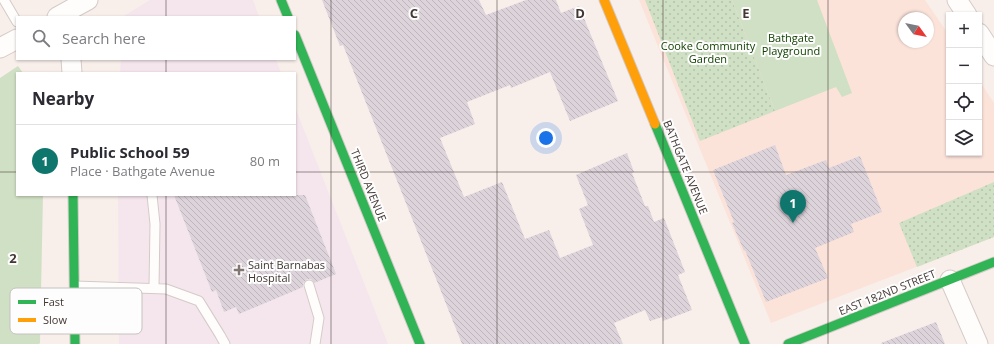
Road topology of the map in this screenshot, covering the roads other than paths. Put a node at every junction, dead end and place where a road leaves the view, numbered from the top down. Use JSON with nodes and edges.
{"nodes":[{"id":1,"x":4,"y":0,"type":"edge"},
{"id":2,"x":88,"y":0,"type":"edge"},
{"id":3,"x":281,"y":0,"type":"edge"},
{"id":4,"x":604,"y":0,"type":"edge"},
{"id":5,"x":957,"y":0,"type":"edge"},
{"id":6,"x":68,"y":11,"type":"edge"},
{"id":7,"x":965,"y":12,"type":"edge"},
{"id":8,"x":288,"y":16,"type":"edge"},
{"id":9,"x":16,"y":20,"type":"edge"},
{"id":10,"x":296,"y":37,"type":"edge"},
{"id":11,"x":982,"y":38,"type":"edge"},
{"id":12,"x":16,"y":39,"type":"edge"},
{"id":13,"x":0,"y":48,"type":"edge"},
{"id":14,"x":994,"y":56,"type":"edge"},
{"id":15,"x":71,"y":60,"type":"edge"},
{"id":16,"x":72,"y":72,"type":"edge"},
{"id":17,"x":73,"y":196,"type":"edge"},
{"id":18,"x":152,"y":196,"type":"edge"},
{"id":19,"x":994,"y":262,"type":"edge"},
{"id":20,"x":950,"y":280,"type":"junction"},
{"id":21,"x":308,"y":285,"type":"dead end"},
{"id":22,"x":75,"y":286,"type":"joint"},
{"id":23,"x":154,"y":288,"type":"junction"},
{"id":24,"x":76,"y":334,"type":"edge"},
{"id":25,"x":76,"y":344,"type":"edge"},
{"id":26,"x":225,"y":344,"type":"edge"},
{"id":27,"x":315,"y":344,"type":"edge"},
{"id":28,"x":420,"y":344,"type":"edge"},
{"id":29,"x":744,"y":344,"type":"edge"},
{"id":30,"x":788,"y":344,"type":"edge"},
{"id":31,"x":978,"y":344,"type":"edge"}],
"edges":[{"from":1,"to":9,"type":"lane"},
{"from":2,"to":6,"type":"street"},
{"from":3,"to":8,"type":"street"},
{"from":4,"to":29,"type":"street","name":"BATHGATE AVENUE"},
{"from":5,"to":7,"type":"street"},
{"from":10,"to":28,"type":"street","name":"THIRD AVENUE"},
{"from":11,"to":14,"type":"street"},
{"from":12,"to":13,"type":"street"},
{"from":15,"to":16,"type":"street"},
{"from":17,"to":22,"type":"street"},
{"from":18,"to":23,"type":"lane"},
{"from":19,"to":20,"type":"street","name":"EAST 182ND STREET"},
{"from":20,"to":30,"type":"street","name":"EAST 182ND STREET"},
{"from":20,"to":31,"type":"street"},
{"from":21,"to":27,"type":"lane"},
{"from":22,"to":23,"type":"lane"},
{"from":23,"to":26,"type":"lane"},
{"from":24,"to":25,"type":"street"}]}
